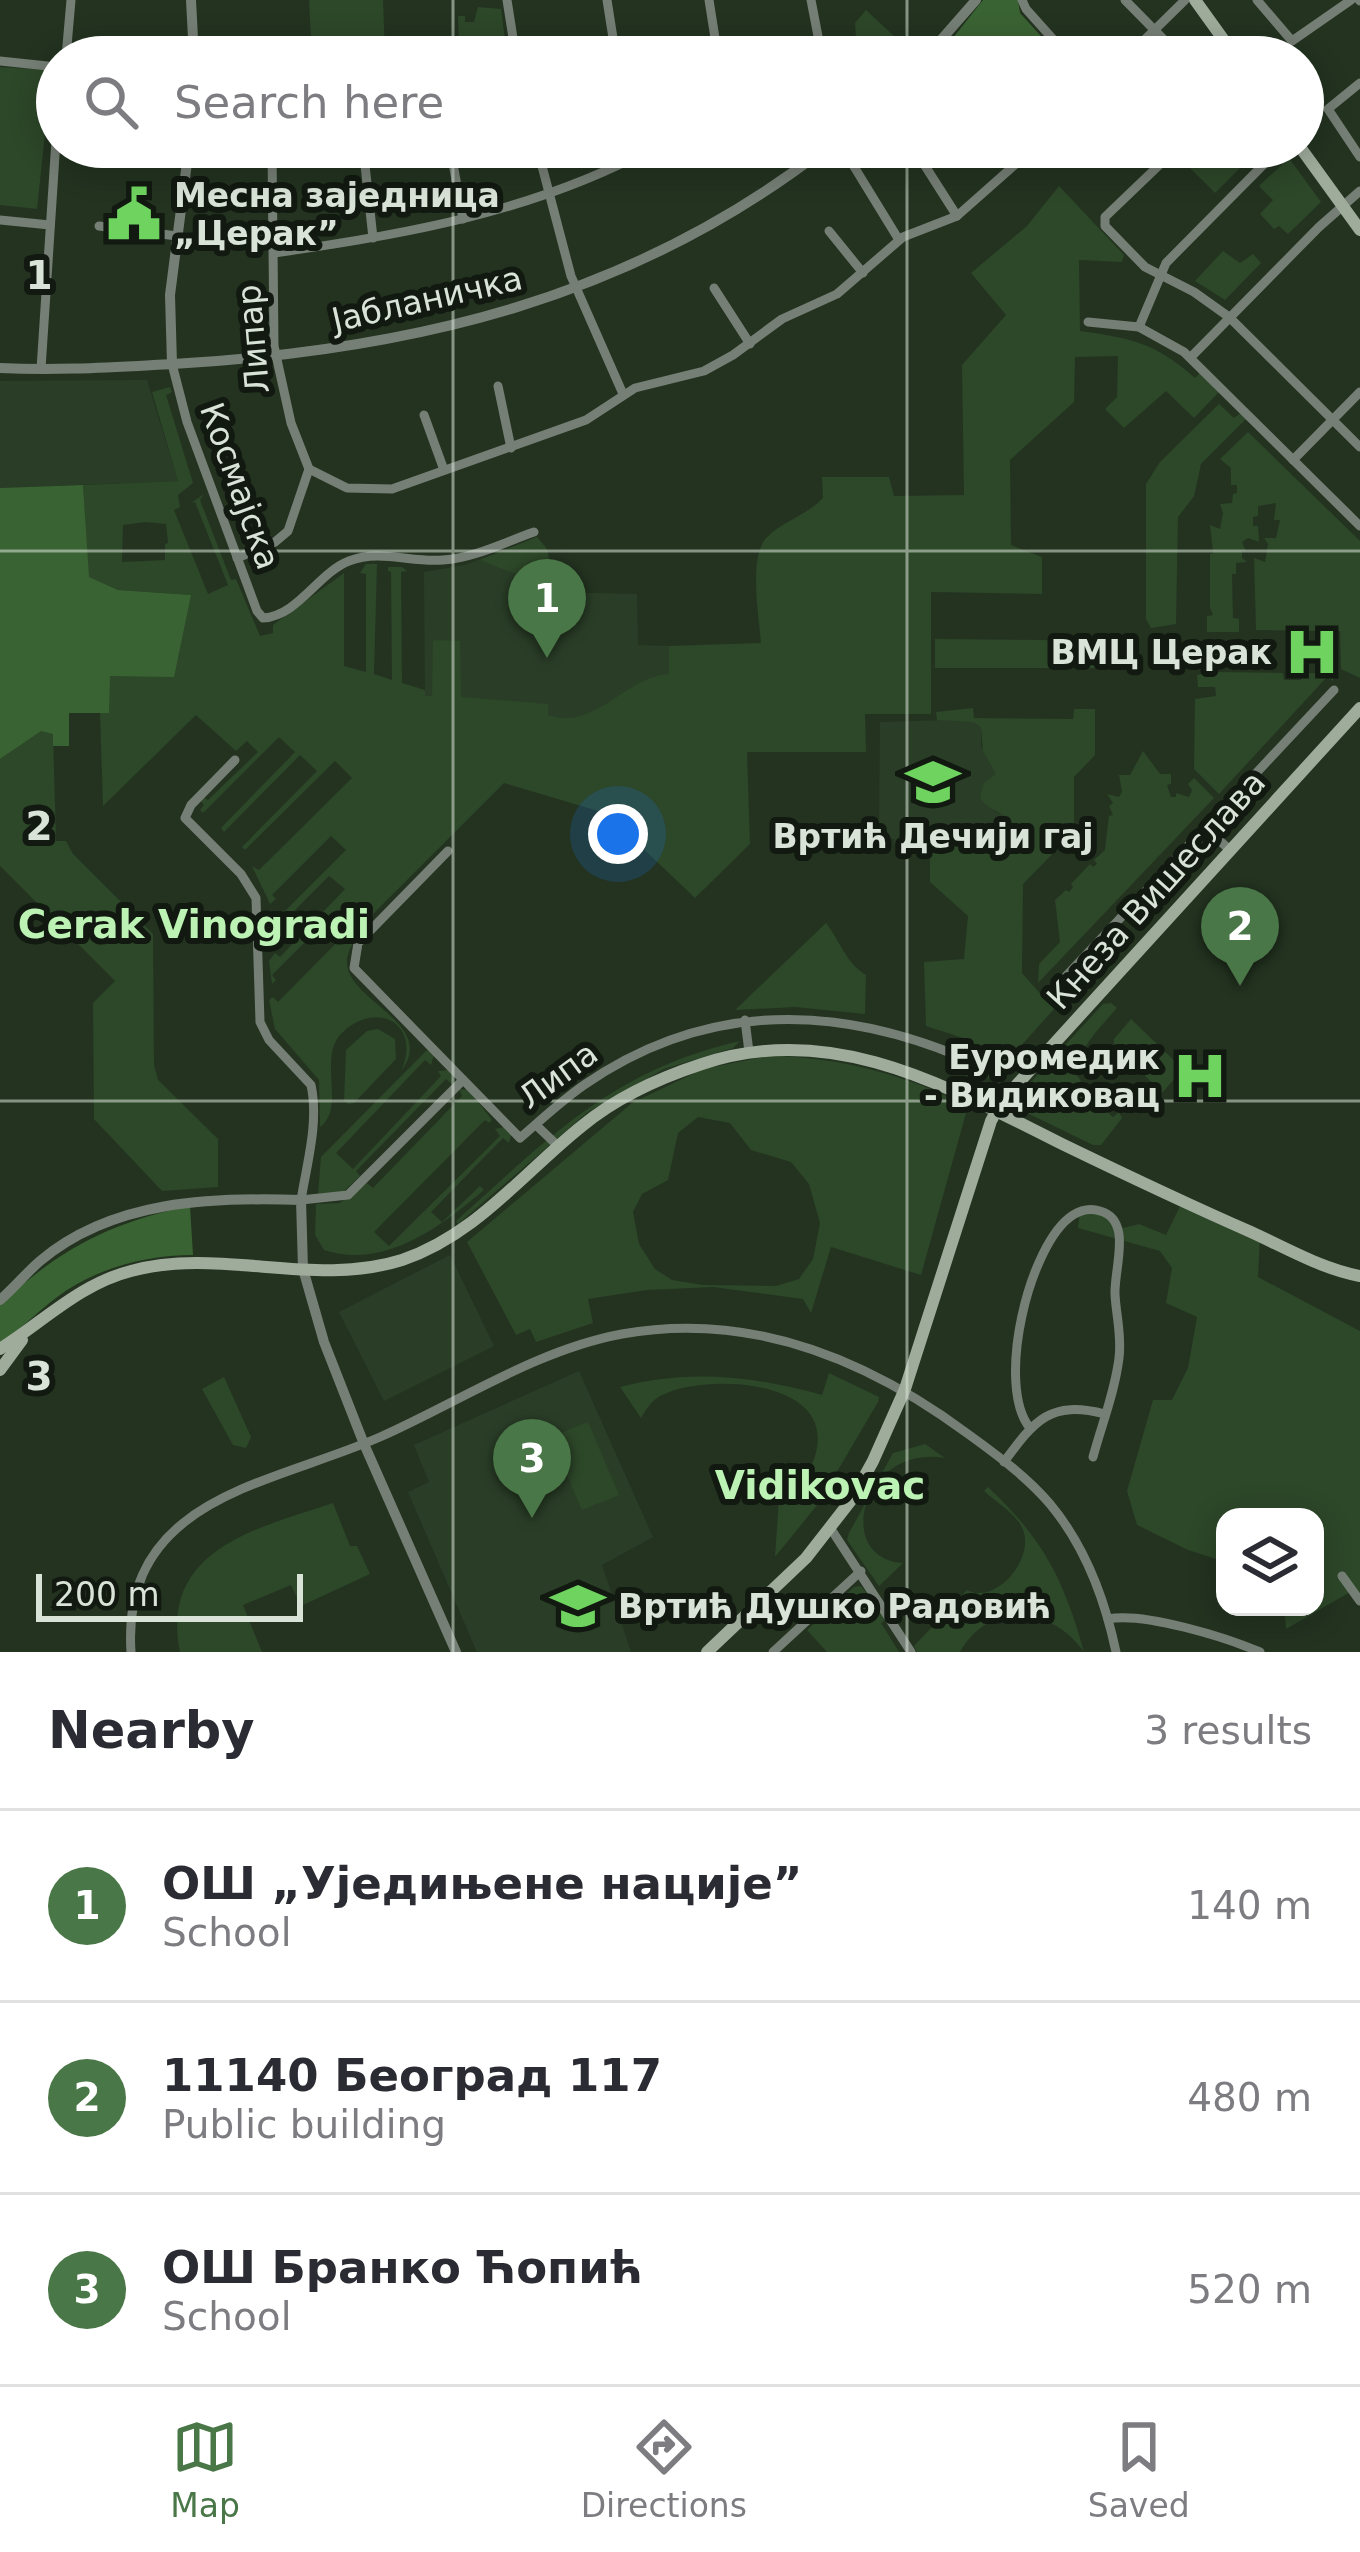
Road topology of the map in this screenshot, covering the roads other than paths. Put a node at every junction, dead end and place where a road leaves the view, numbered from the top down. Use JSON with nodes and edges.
{"nodes":[{"id":1,"x":71,"y":0,"type":"edge"},
{"id":2,"x":191,"y":0,"type":"edge"},
{"id":3,"x":507,"y":0,"type":"edge"},
{"id":4,"x":608,"y":0,"type":"edge"},
{"id":5,"x":709,"y":0,"type":"edge"},
{"id":6,"x":811,"y":0,"type":"edge"},
{"id":7,"x":976,"y":0,"type":"edge"},
{"id":8,"x":1022,"y":0,"type":"edge"},
{"id":9,"x":1125,"y":0,"type":"edge"},
{"id":10,"x":1185,"y":0,"type":"edge"},
{"id":11,"x":1195,"y":0,"type":"edge"},
{"id":12,"x":1257,"y":0,"type":"edge"},
{"id":13,"x":1357,"y":0,"type":"edge"},
{"id":14,"x":1154,"y":30,"type":"junction"},
{"id":15,"x":68,"y":36,"type":"edge"},
{"id":16,"x":193,"y":36,"type":"edge"},
{"id":17,"x":513,"y":36,"type":"edge"},
{"id":18,"x":613,"y":36,"type":"edge"},
{"id":19,"x":715,"y":36,"type":"edge"},
{"id":20,"x":817,"y":36,"type":"edge"},
{"id":21,"x":944,"y":36,"type":"edge"},
{"id":22,"x":1049,"y":36,"type":"edge"},
{"id":23,"x":1148,"y":36,"type":"edge"},
{"id":24,"x":1160,"y":36,"type":"edge"},
{"id":25,"x":1221,"y":36,"type":"edge"},
{"id":26,"x":1288,"y":36,"type":"edge"},
{"id":27,"x":1300,"y":36,"type":"edge"},
{"id":28,"x":0,"y":61,"type":"edge"},
{"id":29,"x":36,"y":65,"type":"edge"},
{"id":30,"x":1360,"y":83,"type":"edge"},
{"id":31,"x":1360,"y":157,"type":"edge"},
{"id":32,"x":54,"y":168,"type":"edge"},
{"id":33,"x":186,"y":168,"type":"edge"},
{"id":34,"x":272,"y":168,"type":"edge"},
{"id":35,"x":365,"y":168,"type":"edge"},
{"id":36,"x":454,"y":168,"type":"edge"},
{"id":37,"x":542,"y":168,"type":"edge"},
{"id":38,"x":601,"y":168,"type":"edge"},
{"id":39,"x":797,"y":168,"type":"edge"},
{"id":40,"x":855,"y":168,"type":"edge"},
{"id":41,"x":926,"y":168,"type":"edge"},
{"id":42,"x":1014,"y":168,"type":"edge"},
{"id":43,"x":1156,"y":168,"type":"edge"},
{"id":44,"x":1261,"y":168,"type":"edge"},
{"id":45,"x":1315,"y":168,"type":"edge"},
{"id":46,"x":1360,"y":191,"type":"edge"},
{"id":47,"x":549,"y":194,"type":"junction"},
{"id":48,"x":1343,"y":206,"type":"junction"},
{"id":49,"x":957,"y":216,"type":"junction"},
{"id":50,"x":463,"y":219,"type":"junction"},
{"id":51,"x":0,"y":220,"type":"edge"},
{"id":52,"x":50,"y":225,"type":"junction"},
{"id":53,"x":99,"y":226,"type":"dead end"},
{"id":54,"x":1360,"y":230,"type":"edge"},
{"id":55,"x":829,"y":231,"type":"dead end"},
{"id":56,"x":177,"y":236,"type":"junction"},
{"id":57,"x":373,"y":238,"type":"junction"},
{"id":58,"x":899,"y":240,"type":"junction"},
{"id":59,"x":274,"y":253,"type":"junction"},
{"id":60,"x":863,"y":273,"type":"junction"},
{"id":61,"x":1160,"y":274,"type":"junction"},
{"id":62,"x":714,"y":288,"type":"dead end"},
{"id":63,"x":576,"y":290,"type":"junction"},
{"id":64,"x":1229,"y":317,"type":"junction"},
{"id":65,"x":1088,"y":322,"type":"dead end"},
{"id":66,"x":1139,"y":327,"type":"junction"},
{"id":67,"x":750,"y":344,"type":"junction"},
{"id":68,"x":275,"y":356,"type":"junction"},
{"id":69,"x":1191,"y":357,"type":"junction"},
{"id":70,"x":172,"y":364,"type":"junction"},
{"id":71,"x":0,"y":368,"type":"edge"},
{"id":72,"x":41,"y":369,"type":"junction"},
{"id":73,"x":498,"y":386,"type":"dead end"},
{"id":74,"x":1360,"y":392,"type":"edge"},
{"id":75,"x":623,"y":394,"type":"junction"},
{"id":76,"x":424,"y":415,"type":"dead end"},
{"id":77,"x":1333,"y":420,"type":"junction"},
{"id":78,"x":1360,"y":447,"type":"edge"},
{"id":79,"x":511,"y":448,"type":"junction"},
{"id":80,"x":1293,"y":460,"type":"junction"},
{"id":81,"x":309,"y":469,"type":"junction"},
{"id":82,"x":444,"y":470,"type":"junction"},
{"id":83,"x":1360,"y":526,"type":"edge"},
{"id":84,"x":534,"y":532,"type":"dead end"},
{"id":85,"x":237,"y":558,"type":"junction"},
{"id":86,"x":1334,"y":690,"type":"dead end"},
{"id":87,"x":1360,"y":709,"type":"edge"},
{"id":88,"x":235,"y":760,"type":"dead end"},
{"id":89,"x":1205,"y":827,"type":"junction"},
{"id":90,"x":1229,"y":849,"type":"junction"},
{"id":91,"x":448,"y":851,"type":"dead end"},
{"id":92,"x":1053,"y":990,"type":"dead end"},
{"id":93,"x":745,"y":1020,"type":"junction"},
{"id":94,"x":748,"y":1052,"type":"junction"},
{"id":95,"x":961,"y":1057,"type":"dead end"},
{"id":96,"x":463,"y":1080,"type":"junction"},
{"id":97,"x":996,"y":1111,"type":"junction"},
{"id":98,"x":536,"y":1125,"type":"junction"},
{"id":99,"x":558,"y":1146,"type":"junction"},
{"id":100,"x":301,"y":1200,"type":"junction"},
{"id":101,"x":303,"y":1269,"type":"junction"},
{"id":102,"x":1360,"y":1276,"type":"edge"},
{"id":103,"x":0,"y":1300,"type":"edge"},
{"id":104,"x":30,"y":1330,"type":"junction"},
{"id":105,"x":0,"y":1349,"type":"edge"},
{"id":106,"x":0,"y":1370,"type":"edge"},
{"id":107,"x":905,"y":1389,"type":"junction"},
{"id":108,"x":1105,"y":1414,"type":"junction"},
{"id":109,"x":1030,"y":1428,"type":"junction"},
{"id":110,"x":364,"y":1444,"type":"junction"},
{"id":111,"x":1093,"y":1456,"type":"dead end"},
{"id":112,"x":1004,"y":1462,"type":"junction"},
{"id":113,"x":831,"y":1529,"type":"junction"},
{"id":114,"x":861,"y":1570,"type":"junction"},
{"id":115,"x":1342,"y":1576,"type":"dead end"},
{"id":116,"x":1360,"y":1601,"type":"edge"},
{"id":117,"x":1108,"y":1618,"type":"junction"},
{"id":118,"x":131,"y":1652,"type":"edge"},
{"id":119,"x":456,"y":1652,"type":"edge"},
{"id":120,"x":707,"y":1652,"type":"edge"},
{"id":121,"x":773,"y":1652,"type":"edge"},
{"id":122,"x":911,"y":1652,"type":"edge"},
{"id":123,"x":1116,"y":1652,"type":"edge"},
{"id":124,"x":1257,"y":1652,"type":"edge"}],
"edges":[{"from":1,"to":15,"type":"street"},
{"from":2,"to":16,"type":"street"},
{"from":3,"to":17,"type":"street"},
{"from":4,"to":18,"type":"street"},
{"from":5,"to":19,"type":"street"},
{"from":6,"to":20,"type":"street"},
{"from":7,"to":21,"type":"street"},
{"from":8,"to":22,"type":"street"},
{"from":9,"to":14,"type":"street"},
{"from":10,"to":14,"type":"street"},
{"from":11,"to":25,"type":"main road"},
{"from":12,"to":26,"type":"street"},
{"from":13,"to":27,"type":"street"},
{"from":14,"to":23,"type":"street"},
{"from":14,"to":24,"type":"street"},
{"from":28,"to":29,"type":"street"},
{"from":30,"to":31,"type":"street"},
{"from":32,"to":52,"type":"street"},
{"from":33,"to":56,"type":"street","name":"Космајска"},
{"from":34,"to":59,"type":"street","name":"Липар"},
{"from":35,"to":57,"type":"street"},
{"from":36,"to":50,"type":"street"},
{"from":37,"to":47,"type":"street"},
{"from":38,"to":47,"type":"street"},
{"from":39,"to":63,"type":"street","name":"Јабланичка"},
{"from":40,"to":58,"type":"street"},
{"from":41,"to":49,"type":"street"},
{"from":42,"to":49,"type":"street"},
{"from":43,"to":61,"type":"street"},
{"from":44,"to":61,"type":"street"},
{"from":45,"to":48,"type":"main road"},
{"from":46,"to":48,"type":"street"},
{"from":47,"to":50,"type":"street"},
{"from":47,"to":63,"type":"street"},
{"from":48,"to":54,"type":"main road"},
{"from":48,"to":64,"type":"street"},
{"from":49,"to":58,"type":"street"},
{"from":50,"to":57,"type":"street"},
{"from":51,"to":52,"type":"street"},
{"from":52,"to":72,"type":"street"},
{"from":53,"to":56,"type":"street"},
{"from":55,"to":60,"type":"street"},
{"from":56,"to":70,"type":"street","name":"Космајска"},
{"from":57,"to":59,"type":"street"},
{"from":58,"to":60,"type":"street"},
{"from":59,"to":68,"type":"street","name":"Липар"},
{"from":60,"to":67,"type":"street"},
{"from":61,"to":64,"type":"street"},
{"from":61,"to":66,"type":"street"},
{"from":62,"to":67,"type":"street"},
{"from":63,"to":68,"type":"street","name":"Јабланичка"},
{"from":63,"to":75,"type":"street"},
{"from":64,"to":69,"type":"street"},
{"from":64,"to":77,"type":"street"},
{"from":65,"to":66,"type":"street"},
{"from":66,"to":69,"type":"street"},
{"from":67,"to":75,"type":"street"},
{"from":68,"to":70,"type":"street","name":"Јабланичка"},
{"from":68,"to":81,"type":"street","name":"Липар"},
{"from":69,"to":80,"type":"street"},
{"from":70,"to":72,"type":"street","name":"Јабланичка"},
{"from":70,"to":85,"type":"street","name":"Космајска"},
{"from":71,"to":72,"type":"street","name":"Јабланичка"},
{"from":73,"to":79,"type":"street"},
{"from":74,"to":77,"type":"street"},
{"from":75,"to":79,"type":"street"},
{"from":76,"to":82,"type":"street"},
{"from":77,"to":78,"type":"street"},
{"from":77,"to":80,"type":"street"},
{"from":79,"to":82,"type":"street"},
{"from":80,"to":83,"type":"street"},
{"from":81,"to":82,"type":"street"},
{"from":81,"to":85,"type":"street"},
{"from":84,"to":85,"type":"street","name":"Космајска"},
{"from":86,"to":89,"type":"street"},
{"from":87,"to":90,"type":"main road","name":"Кнеза Вишеслава"},
{"from":88,"to":100,"type":"street"},
{"from":89,"to":90,"type":"street"},
{"from":89,"to":92,"type":"street"},
{"from":90,"to":97,"type":"main road","name":"Кнеза Вишеслава"},
{"from":91,"to":96,"type":"street","name":"Липа"},
{"from":93,"to":94,"type":"street"},
{"from":93,"to":95,"type":"street","name":"Липа"},
{"from":93,"to":98,"type":"street","name":"Липа"},
{"from":94,"to":97,"type":"main road"},
{"from":94,"to":99,"type":"main road"},
{"from":96,"to":98,"type":"street","name":"Липа"},
{"from":96,"to":100,"type":"street"},
{"from":97,"to":102,"type":"main road"},
{"from":97,"to":107,"type":"main road"},
{"from":98,"to":99,"type":"street"},
{"from":99,"to":101,"type":"main road"},
{"from":100,"to":101,"type":"street"},
{"from":100,"to":103,"type":"street"},
{"from":101,"to":104,"type":"main road"},
{"from":101,"to":110,"type":"street"},
{"from":104,"to":105,"type":"main road"},
{"from":104,"to":106,"type":"main road"},
{"from":107,"to":110,"type":"street"},
{"from":107,"to":112,"type":"street"},
{"from":107,"to":113,"type":"main road"},
{"from":108,"to":109,"type":"street"},
{"from":108,"to":109,"type":"street"},
{"from":108,"to":111,"type":"street"},
{"from":109,"to":112,"type":"street"},
{"from":110,"to":118,"type":"street"},
{"from":110,"to":119,"type":"street"},
{"from":112,"to":117,"type":"street"},
{"from":113,"to":114,"type":"street"},
{"from":113,"to":120,"type":"main road"},
{"from":114,"to":121,"type":"street"},
{"from":114,"to":122,"type":"street"},
{"from":115,"to":116,"type":"street"},
{"from":117,"to":123,"type":"street"},
{"from":117,"to":124,"type":"street"}]}
